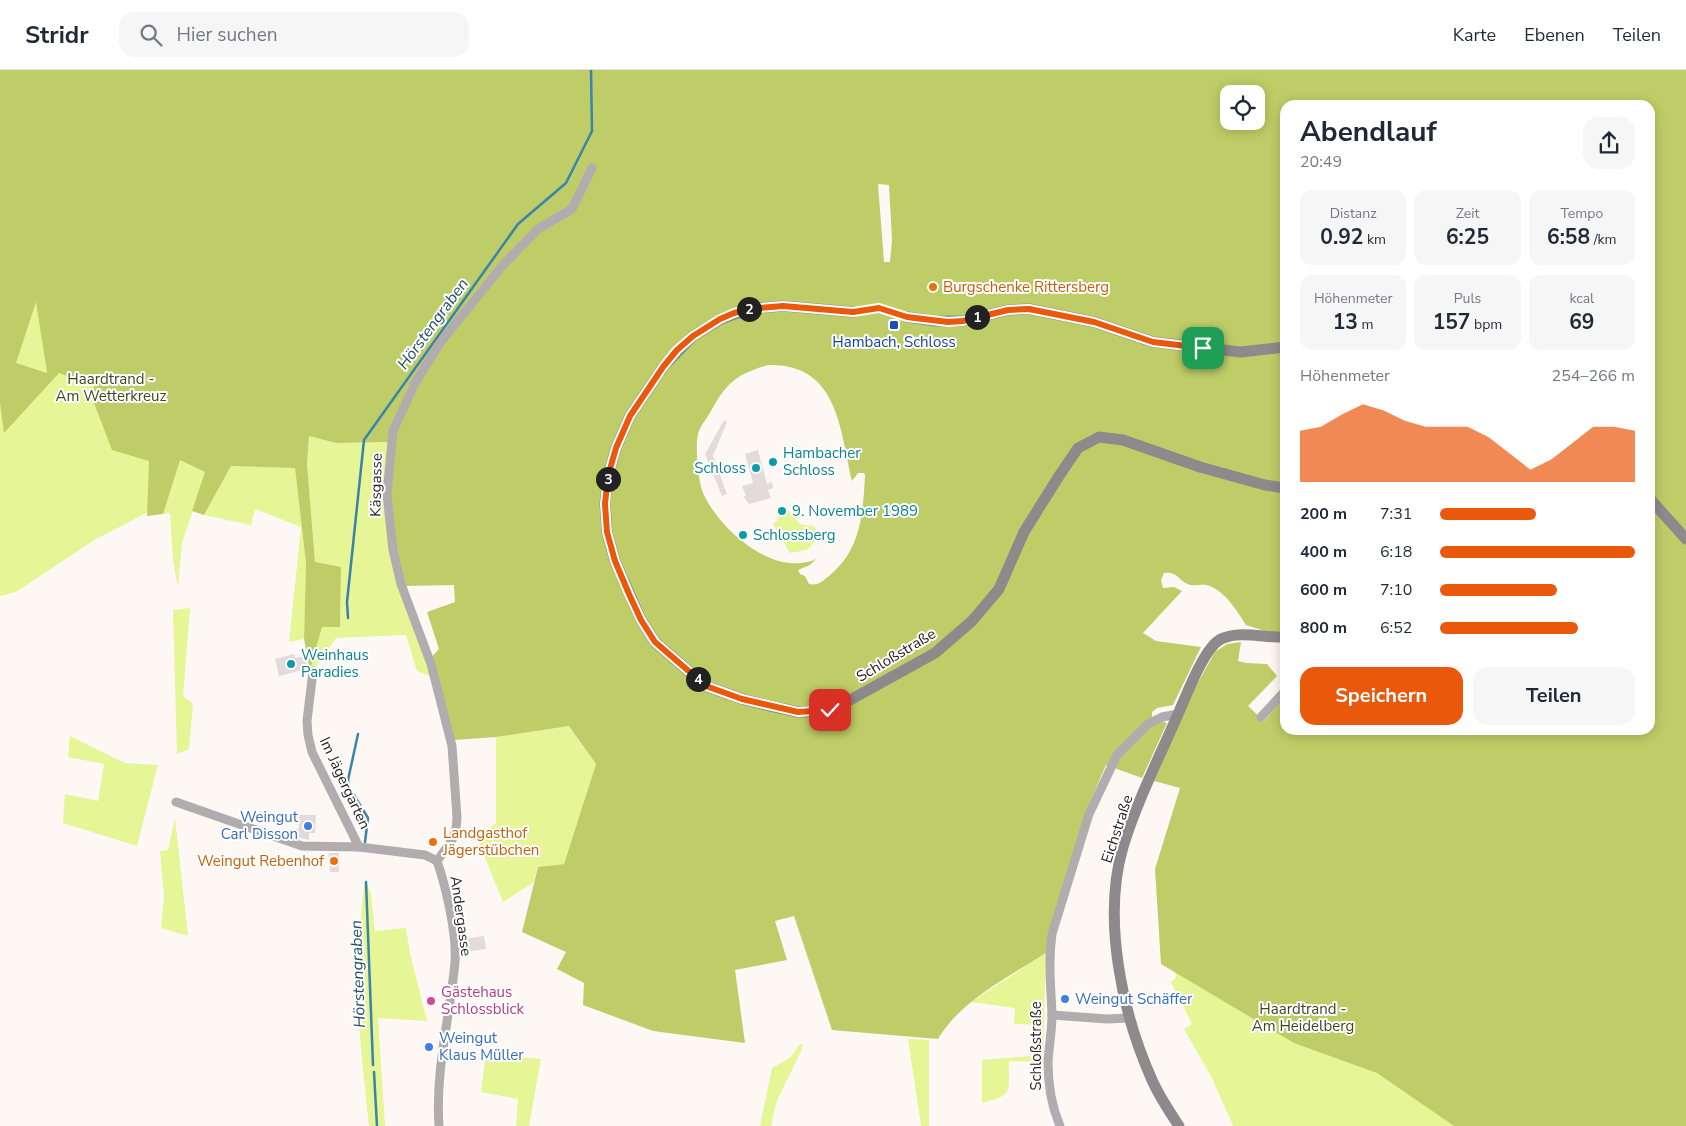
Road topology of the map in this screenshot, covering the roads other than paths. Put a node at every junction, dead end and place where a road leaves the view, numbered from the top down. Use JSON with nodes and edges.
{"nodes":[{"id":1,"x":592,"y":168,"type":"dead end"},
{"id":2,"x":853,"y":312,"type":"joint"},
{"id":3,"x":907,"y":317,"type":"joint"},
{"id":4,"x":1280,"y":348,"type":"edge"},
{"id":5,"x":1280,"y":487,"type":"edge"},
{"id":6,"x":1655,"y":505,"type":"edge"},
{"id":7,"x":1686,"y":539,"type":"edge"},
{"id":8,"x":1280,"y":637,"type":"edge"},
{"id":9,"x":313,"y":671,"type":"dead end"},
{"id":10,"x":1280,"y":696,"type":"edge"},
{"id":11,"x":1178,"y":714,"type":"junction"},
{"id":12,"x":1261,"y":717,"type":"dead end"},
{"id":13,"x":176,"y":802,"type":"dead end"},
{"id":14,"x":359,"y":847,"type":"junction"},
{"id":15,"x":437,"y":861,"type":"junction"},
{"id":16,"x":1052,"y":1015,"type":"junction"},
{"id":17,"x":1130,"y":1018,"type":"junction"},
{"id":18,"x":439,"y":1126,"type":"edge"},
{"id":19,"x":1060,"y":1126,"type":"edge"},
{"id":20,"x":1179,"y":1126,"type":"edge"}],
"edges":[{"from":1,"to":15,"type":"street","name":"Käsgasse"},
{"from":2,"to":3,"type":"street","name":"Schloßstraße"},
{"from":2,"to":5,"type":"street","name":"Schloßstraße"},
{"from":3,"to":4,"type":"street"},
{"from":6,"to":7,"type":"street"},
{"from":8,"to":11,"type":"street"},
{"from":9,"to":14,"type":"street","name":"Im Jägergarten"},
{"from":10,"to":12,"type":"street"},
{"from":11,"to":16,"type":"street","name":"Schloßstraße"},
{"from":11,"to":17,"type":"street","name":"Eichstraße"},
{"from":13,"to":14,"type":"street","name":"Andergasse"},
{"from":14,"to":15,"type":"street","name":"Andergasse"},
{"from":15,"to":18,"type":"street","name":"Andergasse"},
{"from":16,"to":17,"type":"street"},
{"from":16,"to":19,"type":"street","name":"Schloßstraße"},
{"from":17,"to":20,"type":"street","name":"Eichstraße"}]}
